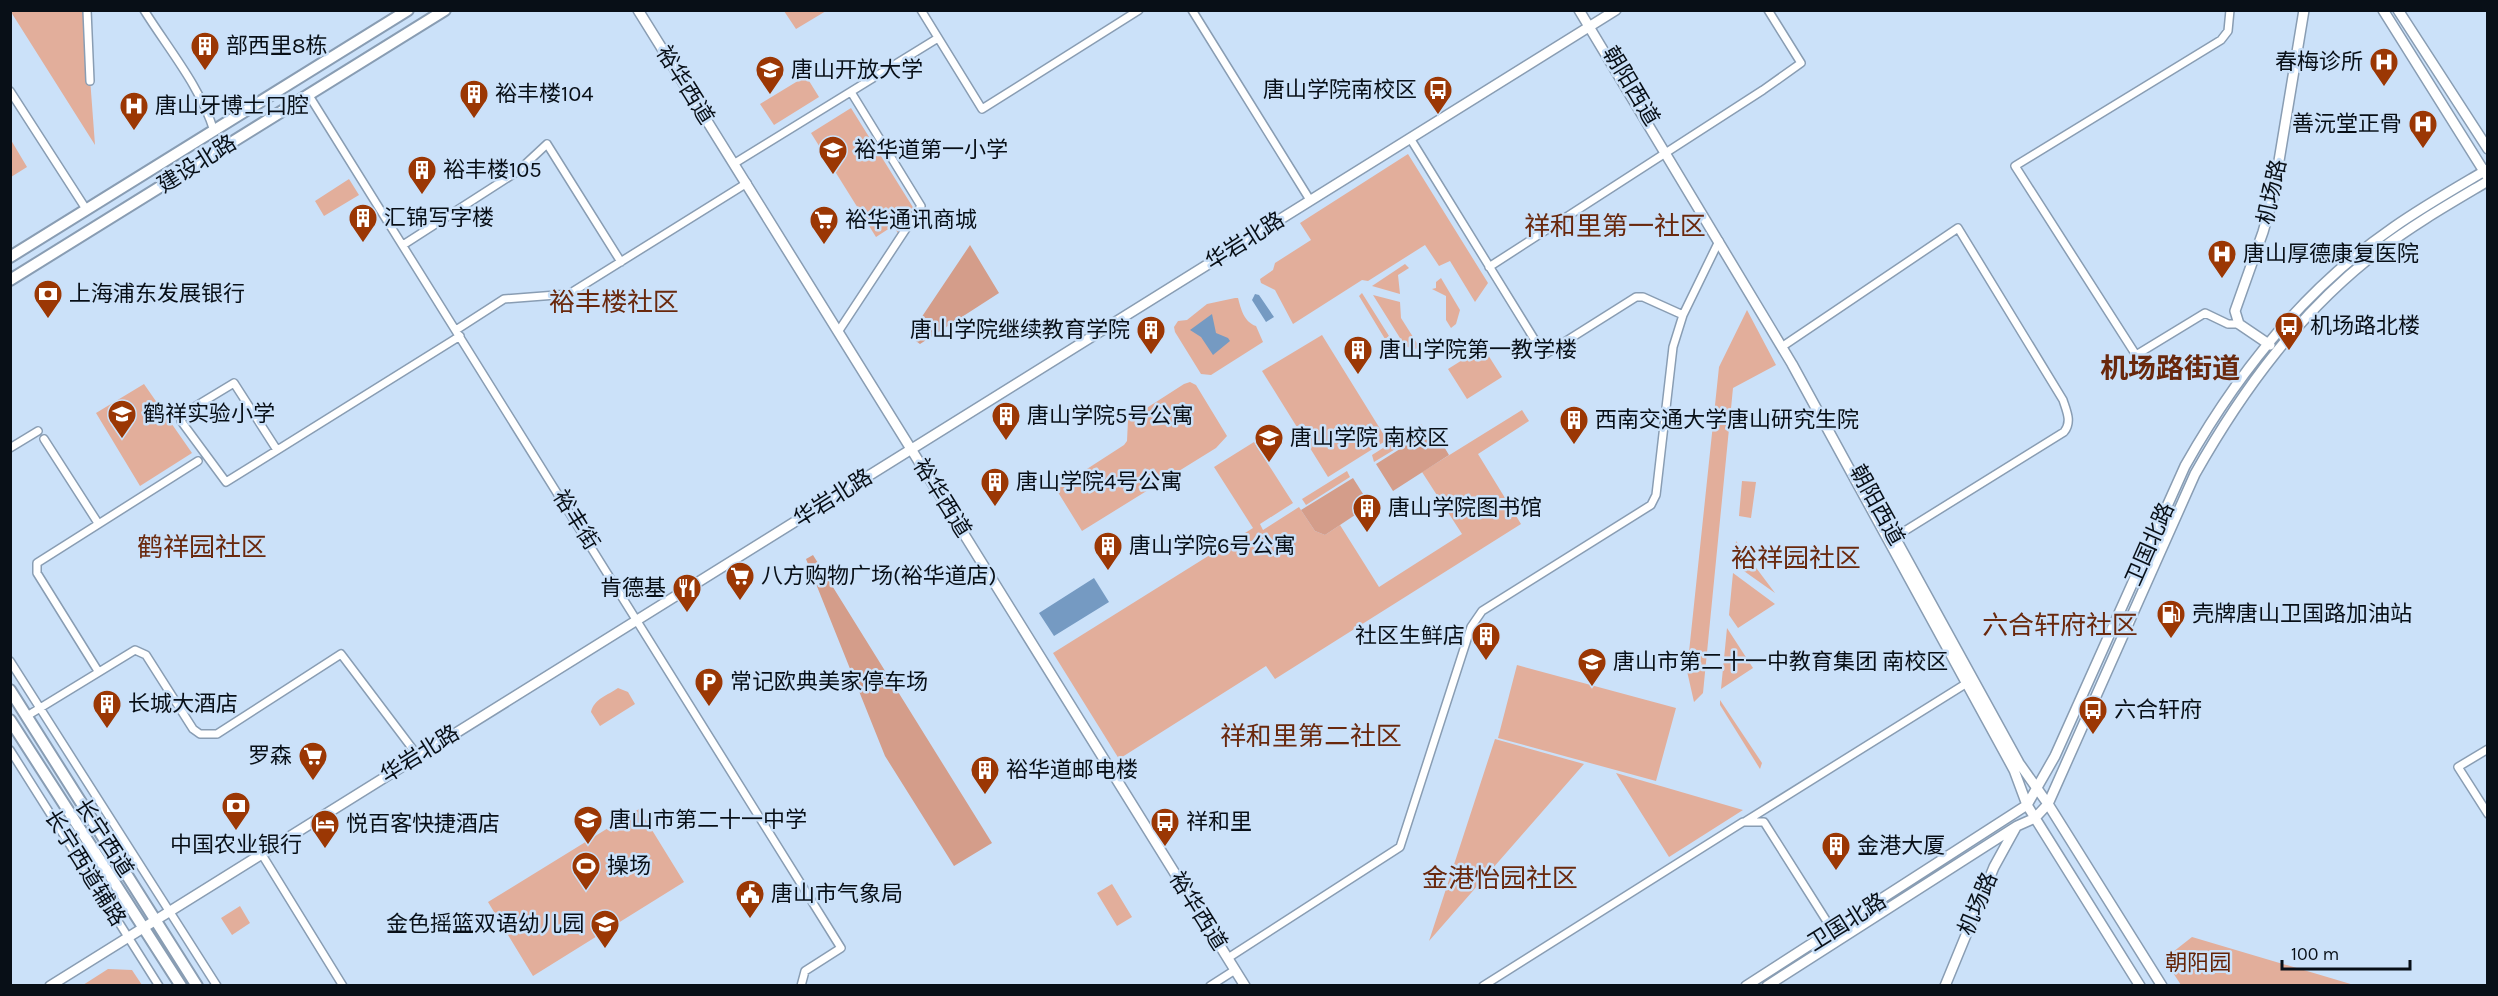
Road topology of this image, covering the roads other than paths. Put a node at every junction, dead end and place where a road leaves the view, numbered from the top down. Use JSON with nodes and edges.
{"nodes":[{"id":1,"x":87,"y":10,"type":"edge"},
{"id":2,"x":144,"y":10,"type":"edge"},
{"id":3,"x":408,"y":10,"type":"edge"},
{"id":4,"x":445,"y":10,"type":"edge"},
{"id":5,"x":638,"y":10,"type":"edge"},
{"id":6,"x":921,"y":10,"type":"edge"},
{"id":7,"x":1139,"y":10,"type":"edge"},
{"id":8,"x":1192,"y":10,"type":"edge"},
{"id":9,"x":1579,"y":10,"type":"edge"},
{"id":10,"x":1616,"y":10,"type":"edge"},
{"id":11,"x":1768,"y":10,"type":"edge"},
{"id":12,"x":2230,"y":10,"type":"edge"},
{"id":13,"x":2304,"y":10,"type":"edge"},
{"id":14,"x":2383,"y":10,"type":"edge"},
{"id":15,"x":2398,"y":10,"type":"edge"},
{"id":16,"x":1589,"y":27,"type":"junction"},
{"id":17,"x":938,"y":38,"type":"junction"},
{"id":18,"x":90,"y":81,"type":"dead end"},
{"id":19,"x":10,"y":91,"type":"edge"},
{"id":20,"x":851,"y":92,"type":"junction"},
{"id":21,"x":309,"y":94,"type":"junction"},
{"id":22,"x":214,"y":131,"type":"junction"},
{"id":23,"x":1410,"y":138,"type":"junction"},
{"id":24,"x":2487,"y":149,"type":"edge"},
{"id":25,"x":1668,"y":151,"type":"junction"},
{"id":26,"x":735,"y":164,"type":"junction"},
{"id":27,"x":2487,"y":175,"type":"edge"},
{"id":28,"x":747,"y":183,"type":"junction"},
{"id":29,"x":1310,"y":200,"type":"junction"},
{"id":30,"x":86,"y":209,"type":"junction"},
{"id":31,"x":1719,"y":241,"type":"junction"},
{"id":32,"x":403,"y":245,"type":"junction"},
{"id":33,"x":10,"y":257,"type":"edge"},
{"id":34,"x":621,"y":262,"type":"junction"},
{"id":35,"x":1489,"y":267,"type":"junction"},
{"id":36,"x":10,"y":280,"type":"edge"},
{"id":37,"x":1683,"y":315,"type":"junction"},
{"id":38,"x":2239,"y":324,"type":"junction"},
{"id":39,"x":838,"y":332,"type":"junction"},
{"id":40,"x":458,"y":333,"type":"junction"},
{"id":41,"x":1786,"y":344,"type":"junction"},
{"id":42,"x":2266,"y":344,"type":"junction"},
{"id":43,"x":2278,"y":348,"type":"junction"},
{"id":44,"x":38,"y":431,"type":"dead end"},
{"id":45,"x":44,"y":439,"type":"dead end"},
{"id":46,"x":10,"y":448,"type":"edge"},
{"id":47,"x":912,"y":449,"type":"junction"},
{"id":48,"x":277,"y":450,"type":"junction"},
{"id":49,"x":198,"y":461,"type":"dead end"},
{"id":50,"x":98,"y":523,"type":"junction"},
{"id":51,"x":1894,"y":537,"type":"junction"},
{"id":52,"x":638,"y":621,"type":"junction"},
{"id":53,"x":10,"y":661,"type":"edge"},
{"id":54,"x":98,"y":671,"type":"junction"},
{"id":55,"x":1967,"y":682,"type":"junction"},
{"id":56,"x":10,"y":690,"type":"edge"},
{"id":57,"x":40,"y":707,"type":"junction"},
{"id":58,"x":27,"y":716,"type":"junction"},
{"id":59,"x":10,"y":720,"type":"edge"},
{"id":60,"x":2487,"y":749,"type":"edge"},
{"id":61,"x":10,"y":750,"type":"edge"},
{"id":62,"x":418,"y":756,"type":"junction"},
{"id":63,"x":2037,"y":791,"type":"junction"},
{"id":64,"x":2048,"y":804,"type":"junction"},
{"id":65,"x":2027,"y":805,"type":"junction"},
{"id":66,"x":2487,"y":814,"type":"edge"},
{"id":67,"x":2035,"y":818,"type":"junction"},
{"id":68,"x":1743,"y":822,"type":"junction"},
{"id":69,"x":2017,"y":826,"type":"junction"},
{"id":70,"x":261,"y":853,"type":"junction"},
{"id":71,"x":169,"y":910,"type":"junction"},
{"id":72,"x":155,"y":919,"type":"junction"},
{"id":73,"x":143,"y":926,"type":"junction"},
{"id":74,"x":1833,"y":930,"type":"junction"},
{"id":75,"x":127,"y":936,"type":"junction"},
{"id":76,"x":1228,"y":958,"type":"junction"},
{"id":77,"x":1235,"y":970,"type":"junction"},
{"id":78,"x":51,"y":986,"type":"edge"},
{"id":79,"x":159,"y":986,"type":"edge"},
{"id":80,"x":181,"y":986,"type":"edge"},
{"id":81,"x":197,"y":986,"type":"edge"},
{"id":82,"x":217,"y":986,"type":"edge"},
{"id":83,"x":343,"y":986,"type":"edge"},
{"id":84,"x":801,"y":986,"type":"edge"},
{"id":85,"x":1210,"y":986,"type":"edge"},
{"id":86,"x":1245,"y":986,"type":"edge"},
{"id":87,"x":1483,"y":986,"type":"edge"},
{"id":88,"x":1746,"y":986,"type":"edge"},
{"id":89,"x":1767,"y":986,"type":"edge"},
{"id":90,"x":1945,"y":986,"type":"edge"},
{"id":91,"x":2140,"y":986,"type":"edge"},
{"id":92,"x":2162,"y":986,"type":"edge"}],
"edges":[{"from":1,"to":18,"type":"street"},
{"from":2,"to":22,"type":"street"},
{"from":3,"to":22,"type":"main road","name":"建设北路"},
{"from":4,"to":21,"type":"main road","name":"建设北路"},
{"from":5,"to":26,"type":"main road","name":"裕华西道"},
{"from":6,"to":17,"type":"street"},
{"from":7,"to":17,"type":"street"},
{"from":8,"to":29,"type":"street"},
{"from":9,"to":16,"type":"main road","name":"朝阳西道"},
{"from":10,"to":16,"type":"main road","name":"华岩北路"},
{"from":11,"to":25,"type":"street"},
{"from":12,"to":38,"type":"street"},
{"from":13,"to":38,"type":"main road","name":"机场路"},
{"from":14,"to":27,"type":"main road"},
{"from":15,"to":24,"type":"main road"},
{"from":16,"to":23,"type":"main road","name":"华岩北路"},
{"from":16,"to":25,"type":"main road","name":"朝阳西道"},
{"from":17,"to":20,"type":"street"},
{"from":19,"to":30,"type":"street"},
{"from":20,"to":26,"type":"street"},
{"from":20,"to":39,"type":"street"},
{"from":21,"to":32,"type":"street","name":"裕丰街"},
{"from":21,"to":36,"type":"main road","name":"建设北路"},
{"from":22,"to":30,"type":"main road","name":"建设北路"},
{"from":23,"to":29,"type":"main road","name":"华岩北路"},
{"from":23,"to":35,"type":"street"},
{"from":25,"to":31,"type":"main road","name":"朝阳西道"},
{"from":25,"to":35,"type":"street"},
{"from":25,"to":41,"type":"main road","name":"朝阳西道"},
{"from":26,"to":28,"type":"main road","name":"裕华西道"},
{"from":27,"to":42,"type":"main road","name":"卫国北路"},
{"from":27,"to":43,"type":"main road","name":"卫国北路"},
{"from":28,"to":34,"type":"street"},
{"from":28,"to":39,"type":"main road","name":"裕华西道"},
{"from":29,"to":47,"type":"main road","name":"华岩北路"},
{"from":30,"to":33,"type":"main road","name":"建设北路"},
{"from":31,"to":37,"type":"street"},
{"from":31,"to":55,"type":"main road","name":"朝阳西道"},
{"from":32,"to":34,"type":"street"},
{"from":32,"to":40,"type":"street","name":"裕丰街"},
{"from":34,"to":40,"type":"street"},
{"from":35,"to":37,"type":"street"},
{"from":37,"to":76,"type":"street"},
{"from":38,"to":42,"type":"main road"},
{"from":39,"to":47,"type":"main road","name":"裕华西道"},
{"from":40,"to":48,"type":"street"},
{"from":40,"to":52,"type":"street","name":"裕丰街"},
{"from":41,"to":51,"type":"main road","name":"朝阳西道"},
{"from":41,"to":51,"type":"street"},
{"from":42,"to":43,"type":"main road"},
{"from":42,"to":63,"type":"main road","name":"卫国北路"},
{"from":43,"to":64,"type":"main road","name":"卫国北路"},
{"from":44,"to":46,"type":"street"},
{"from":45,"to":50,"type":"street"},
{"from":47,"to":52,"type":"main road","name":"华岩北路"},
{"from":47,"to":76,"type":"main road","name":"裕华西道"},
{"from":48,"to":48,"type":"street"},
{"from":49,"to":50,"type":"street"},
{"from":50,"to":54,"type":"street"},
{"from":51,"to":63,"type":"main road","name":"朝阳西道"},
{"from":52,"to":62,"type":"main road","name":"华岩北路"},
{"from":52,"to":84,"type":"street","name":"裕丰街"},
{"from":53,"to":57,"type":"street"},
{"from":54,"to":57,"type":"street"},
{"from":54,"to":62,"type":"street"},
{"from":55,"to":65,"type":"main road","name":"朝阳西道"},
{"from":55,"to":68,"type":"street"},
{"from":56,"to":58,"type":"main road","name":"长宁西道"},
{"from":57,"to":58,"type":"street"},
{"from":57,"to":71,"type":"street"},
{"from":58,"to":72,"type":"main road","name":"长宁西道"},
{"from":59,"to":73,"type":"main road","name":"长宁西道"},
{"from":60,"to":66,"type":"street"},
{"from":61,"to":75,"type":"street","name":"长宁西道辅路"},
{"from":62,"to":70,"type":"main road","name":"华岩北路"},
{"from":63,"to":64,"type":"main road","name":"朝阳西道"},
{"from":63,"to":65,"type":"main road","name":"卫国北路"},
{"from":64,"to":67,"type":"main road","name":"卫国北路"},
{"from":64,"to":92,"type":"main road","name":"朝阳西道"},
{"from":65,"to":67,"type":"main road","name":"朝阳西道"},
{"from":65,"to":74,"type":"main road","name":"卫国北路"},
{"from":67,"to":69,"type":"main road","name":"卫国北路"},
{"from":67,"to":91,"type":"main road","name":"朝阳西道"},
{"from":68,"to":74,"type":"street"},
{"from":68,"to":87,"type":"street"},
{"from":69,"to":89,"type":"main road","name":"卫国北路"},
{"from":69,"to":90,"type":"main road","name":"机场路"},
{"from":70,"to":71,"type":"main road","name":"华岩北路"},
{"from":70,"to":83,"type":"street"},
{"from":71,"to":72,"type":"main road","name":"华岩北路"},
{"from":71,"to":82,"type":"street"},
{"from":72,"to":73,"type":"main road","name":"华岩北路"},
{"from":72,"to":81,"type":"main road","name":"长宁西道"},
{"from":73,"to":75,"type":"main road","name":"华岩北路"},
{"from":73,"to":80,"type":"main road","name":"长宁西道"},
{"from":74,"to":88,"type":"main road","name":"卫国北路"},
{"from":75,"to":78,"type":"main road","name":"华岩北路"},
{"from":75,"to":79,"type":"street","name":"长宁西道辅路"},
{"from":76,"to":77,"type":"main road","name":"裕华西道"},
{"from":77,"to":85,"type":"street"},
{"from":77,"to":86,"type":"main road","name":"裕华西道"}]}
